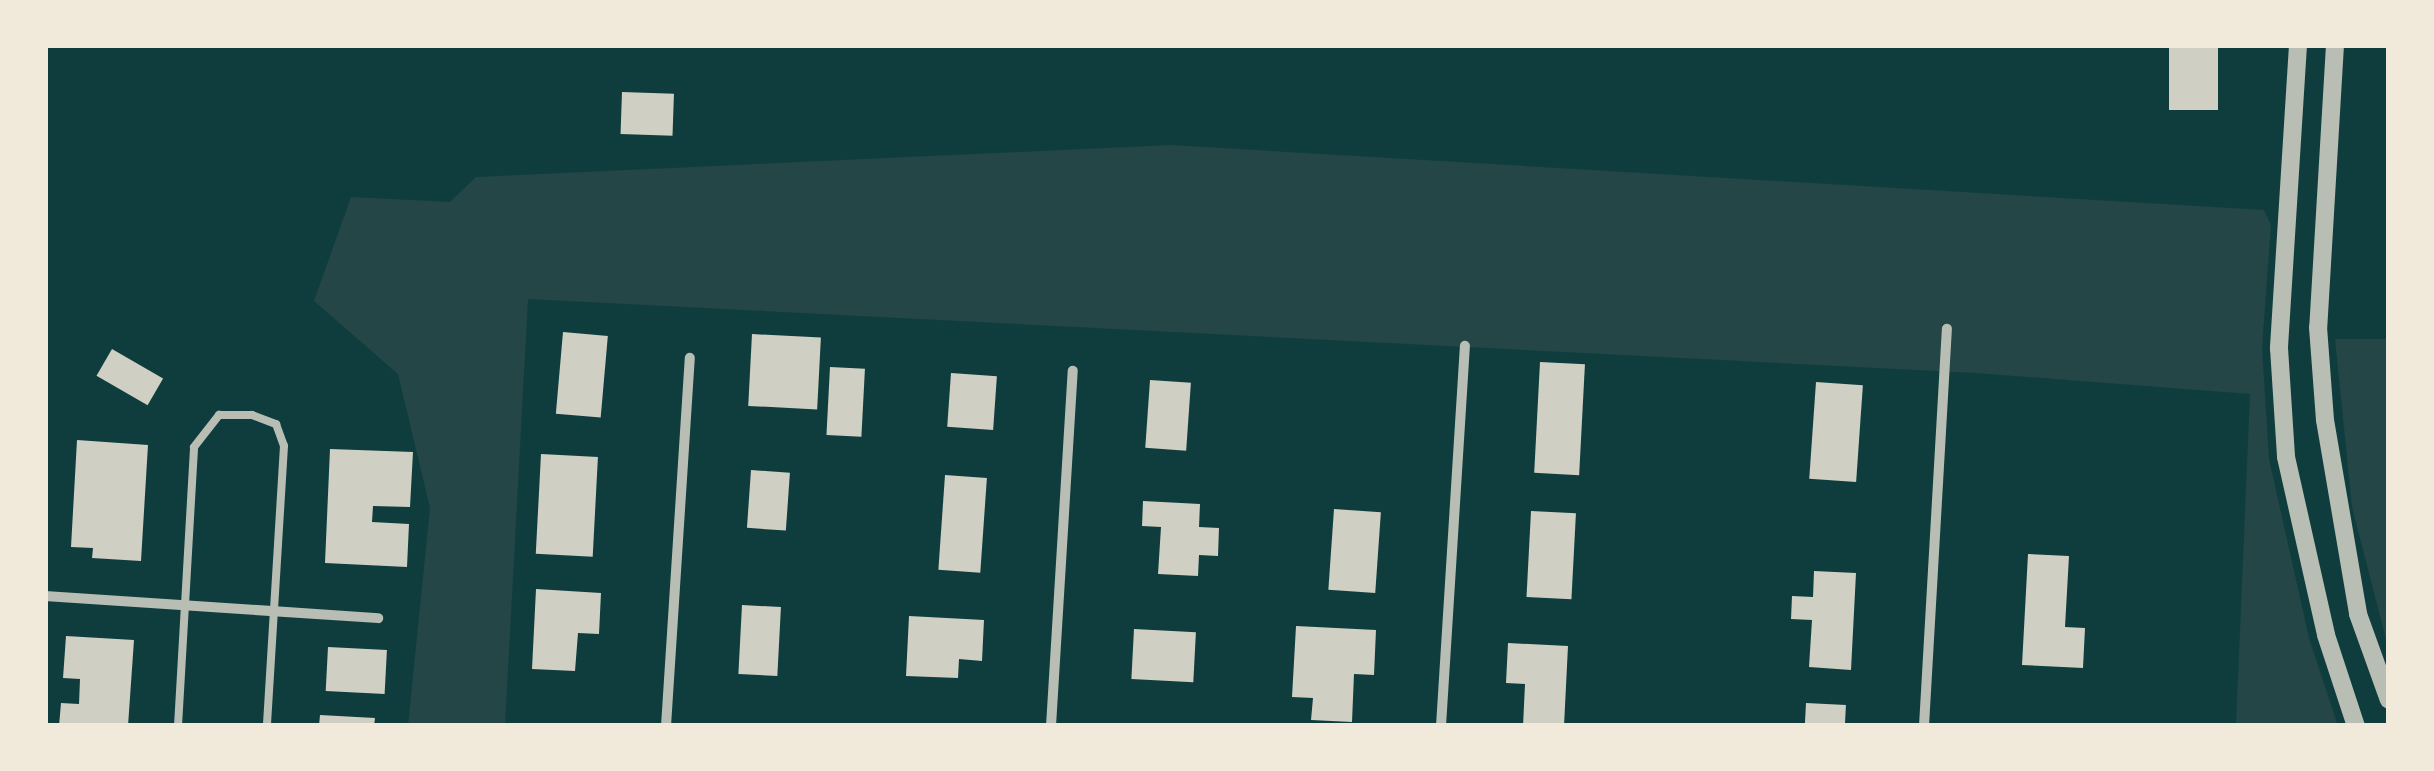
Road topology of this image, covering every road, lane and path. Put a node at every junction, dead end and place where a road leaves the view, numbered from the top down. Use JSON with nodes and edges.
{"nodes":[{"id":1,"x":2298,"y":45,"type":"edge"},
{"id":2,"x":2335,"y":45,"type":"edge"},
{"id":3,"x":2295,"y":101,"type":"junction"},
{"id":4,"x":2331,"y":103,"type":"junction"},
{"id":5,"x":1948,"y":329,"type":"dead end"},
{"id":6,"x":1465,"y":346,"type":"dead end"},
{"id":7,"x":690,"y":358,"type":"dead end"},
{"id":8,"x":1073,"y":371,"type":"dead end"},
{"id":9,"x":45,"y":596,"type":"edge"},
{"id":10,"x":183,"y":605,"type":"junction"},
{"id":11,"x":274,"y":611,"type":"junction"},
{"id":12,"x":378,"y":618,"type":"dead end"},
{"id":13,"x":2389,"y":700,"type":"edge"},
{"id":14,"x":178,"y":726,"type":"edge"},
{"id":15,"x":267,"y":726,"type":"edge"},
{"id":16,"x":666,"y":726,"type":"edge"},
{"id":17,"x":1051,"y":726,"type":"edge"},
{"id":18,"x":1441,"y":726,"type":"edge"},
{"id":19,"x":1924,"y":726,"type":"edge"},
{"id":20,"x":2356,"y":726,"type":"edge"}],
"edges":[{"from":1,"to":3,"type":"street"},
{"from":2,"to":4,"type":"street"},
{"from":3,"to":4,"type":"street"},
{"from":3,"to":20,"type":"street"},
{"from":4,"to":13,"type":"street"},
{"from":5,"to":19,"type":"street"},
{"from":6,"to":18,"type":"street"},
{"from":7,"to":16,"type":"street"},
{"from":8,"to":17,"type":"street"},
{"from":9,"to":10,"type":"street"},
{"from":10,"to":11,"type":"street"},
{"from":10,"to":11,"type":"lane"},
{"from":10,"to":14,"type":"lane"},
{"from":11,"to":12,"type":"street"},
{"from":11,"to":15,"type":"lane"}]}
